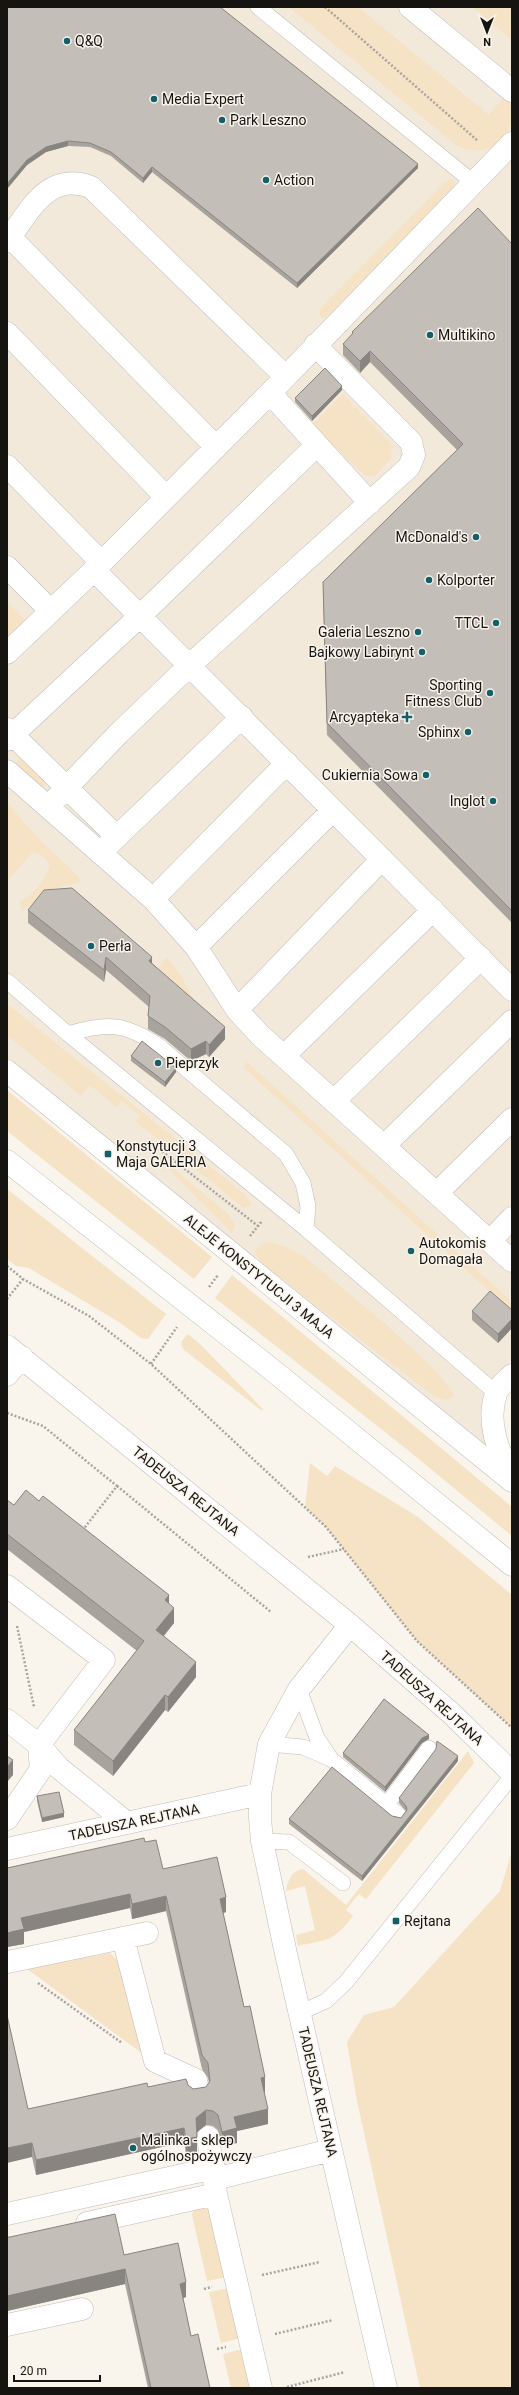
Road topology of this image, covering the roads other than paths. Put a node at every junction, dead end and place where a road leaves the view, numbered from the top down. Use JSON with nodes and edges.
{"nodes":[{"id":1,"x":258,"y":7,"type":"edge"},
{"id":2,"x":410,"y":7,"type":"edge"},
{"id":3,"x":512,"y":91,"type":"edge"},
{"id":4,"x":505,"y":151,"type":"edge"},
{"id":5,"x":474,"y":183,"type":"junction"},
{"id":6,"x":8,"y":239,"type":"edge"},
{"id":7,"x":7,"y":333,"type":"edge"},
{"id":8,"x":315,"y":345,"type":"junction"},
{"id":9,"x":285,"y":376,"type":"junction"},
{"id":10,"x":270,"y":393,"type":"junction"},
{"id":11,"x":317,"y":445,"type":"junction"},
{"id":12,"x":216,"y":447,"type":"junction"},
{"id":13,"x":7,"y":466,"type":"edge"},
{"id":14,"x":166,"y":497,"type":"junction"},
{"id":15,"x":370,"y":503,"type":"junction"},
{"id":16,"x":97,"y":566,"type":"junction"},
{"id":17,"x":7,"y":567,"type":"edge"},
{"id":18,"x":51,"y":611,"type":"junction"},
{"id":19,"x":140,"y":616,"type":"junction"},
{"id":20,"x":7,"y":653,"type":"edge"},
{"id":21,"x":190,"y":665,"type":"junction"},
{"id":22,"x":242,"y":717,"type":"junction"},
{"id":23,"x":9,"y":735,"type":"edge"},
{"id":24,"x":287,"y":763,"type":"junction"},
{"id":25,"x":7,"y":771,"type":"edge"},
{"id":26,"x":67,"y":788,"type":"junction"},
{"id":27,"x":48,"y":807,"type":"junction"},
{"id":28,"x":333,"y":810,"type":"junction"},
{"id":29,"x":117,"y":837,"type":"junction"},
{"id":30,"x":100,"y":853,"type":"junction"},
{"id":31,"x":382,"y":859,"type":"junction"},
{"id":32,"x":153,"y":899,"type":"junction"},
{"id":33,"x":433,"y":910,"type":"junction"},
{"id":34,"x":196,"y":947,"type":"junction"},
{"id":35,"x":481,"y":958,"type":"junction"},
{"id":36,"x":7,"y":981,"type":"edge"},
{"id":37,"x":512,"y":990,"type":"edge"},
{"id":38,"x":237,"y":1010,"type":"junction"},
{"id":39,"x":512,"y":1021,"type":"edge"},
{"id":40,"x":68,"y":1034,"type":"junction"},
{"id":41,"x":284,"y":1056,"type":"junction"},
{"id":42,"x":7,"y":1071,"type":"edge"},
{"id":43,"x":334,"y":1101,"type":"junction"},
{"id":44,"x":512,"y":1119,"type":"edge"},
{"id":45,"x":384,"y":1146,"type":"junction"},
{"id":46,"x":7,"y":1161,"type":"edge"},
{"id":47,"x":437,"y":1193,"type":"junction"},
{"id":48,"x":512,"y":1218,"type":"edge"},
{"id":49,"x":306,"y":1229,"type":"junction"},
{"id":50,"x":490,"y":1241,"type":"junction"},
{"id":51,"x":512,"y":1261,"type":"edge"},
{"id":52,"x":14,"y":1352,"type":"edge"},
{"id":53,"x":7,"y":1375,"type":"edge"},
{"id":54,"x":512,"y":1375,"type":"edge"},
{"id":55,"x":496,"y":1393,"type":"junction"},
{"id":56,"x":512,"y":1476,"type":"edge"},
{"id":57,"x":512,"y":1481,"type":"edge"},
{"id":58,"x":512,"y":1565,"type":"edge"},
{"id":59,"x":7,"y":1586,"type":"edge"},
{"id":60,"x":350,"y":1625,"type":"junction"},
{"id":61,"x":299,"y":1689,"type":"junction"},
{"id":62,"x":7,"y":1720,"type":"edge"},
{"id":63,"x":40,"y":1743,"type":"junction"},
{"id":64,"x":269,"y":1744,"type":"junction"},
{"id":65,"x":429,"y":1748,"type":"dead end"},
{"id":66,"x":331,"y":1759,"type":"junction"},
{"id":67,"x":512,"y":1774,"type":"edge"},
{"id":68,"x":260,"y":1794,"type":"junction"},
{"id":69,"x":7,"y":1819,"type":"edge"},
{"id":70,"x":127,"y":1823,"type":"junction"},
{"id":71,"x":262,"y":1841,"type":"junction"},
{"id":72,"x":7,"y":1849,"type":"edge"},
{"id":73,"x":343,"y":1883,"type":"dead end"},
{"id":74,"x":147,"y":1933,"type":"dead end"},
{"id":75,"x":123,"y":1938,"type":"junction"},
{"id":76,"x":8,"y":1962,"type":"road end"},
{"id":77,"x":299,"y":2012,"type":"junction"},
{"id":78,"x":198,"y":2092,"type":"edge"},
{"id":79,"x":208,"y":2137,"type":"dead end"},
{"id":80,"x":331,"y":2150,"type":"junction"},
{"id":81,"x":215,"y":2180,"type":"junction"},
{"id":82,"x":7,"y":2214,"type":"edge"},
{"id":83,"x":69,"y":2226,"type":"edge"},
{"id":84,"x":82,"y":2309,"type":"dead end"},
{"id":85,"x":7,"y":2325,"type":"edge"},
{"id":86,"x":261,"y":2388,"type":"edge"},
{"id":87,"x":386,"y":2388,"type":"edge"}],
"edges":[{"from":1,"to":5,"type":"lane"},
{"from":2,"to":3,"type":"street"},
{"from":4,"to":5,"type":"street"},
{"from":5,"to":8,"type":"street"},
{"from":6,"to":9,"type":"street"},
{"from":6,"to":12,"type":"street"},
{"from":7,"to":14,"type":"street"},
{"from":8,"to":9,"type":"street"},
{"from":8,"to":15,"type":"street"},
{"from":9,"to":10,"type":"street"},
{"from":10,"to":11,"type":"street"},
{"from":10,"to":12,"type":"street"},
{"from":11,"to":15,"type":"street"},
{"from":11,"to":19,"type":"street"},
{"from":12,"to":14,"type":"street"},
{"from":13,"to":16,"type":"street"},
{"from":14,"to":16,"type":"street"},
{"from":15,"to":21,"type":"street"},
{"from":16,"to":18,"type":"street"},
{"from":16,"to":19,"type":"street"},
{"from":17,"to":18,"type":"street"},
{"from":18,"to":20,"type":"street"},
{"from":19,"to":21,"type":"street"},
{"from":19,"to":23,"type":"street"},
{"from":21,"to":22,"type":"street"},
{"from":21,"to":26,"type":"street"},
{"from":22,"to":24,"type":"street"},
{"from":22,"to":29,"type":"street"},
{"from":23,"to":26,"type":"street"},
{"from":24,"to":28,"type":"street"},
{"from":24,"to":32,"type":"street"},
{"from":25,"to":27,"type":"street"},
{"from":26,"to":27,"type":"street"},
{"from":26,"to":29,"type":"street"},
{"from":27,"to":30,"type":"street"},
{"from":28,"to":31,"type":"street"},
{"from":28,"to":34,"type":"street"},
{"from":29,"to":30,"type":"street"},
{"from":30,"to":32,"type":"street"},
{"from":31,"to":33,"type":"street"},
{"from":31,"to":38,"type":"street"},
{"from":32,"to":34,"type":"street"},
{"from":33,"to":35,"type":"street"},
{"from":33,"to":41,"type":"street"},
{"from":34,"to":38,"type":"street"},
{"from":35,"to":37,"type":"street"},
{"from":35,"to":43,"type":"street"},
{"from":36,"to":40,"type":"lane"},
{"from":38,"to":41,"type":"street"},
{"from":39,"to":45,"type":"street"},
{"from":40,"to":49,"type":"lane"},
{"from":40,"to":49,"type":"lane"},
{"from":41,"to":43,"type":"street"},
{"from":42,"to":57,"type":"street","name":"ALEJE KONSTYTUCJI 3 MAJA"},
{"from":43,"to":45,"type":"street"},
{"from":44,"to":47,"type":"street"},
{"from":45,"to":47,"type":"street"},
{"from":46,"to":58,"type":"street"},
{"from":47,"to":50,"type":"street"},
{"from":48,"to":50,"type":"street"},
{"from":49,"to":55,"type":"lane"},
{"from":50,"to":51,"type":"street"},
{"from":52,"to":53,"type":"street","name":"TADEUSZA REJTANA"},
{"from":52,"to":60,"type":"street","name":"TADEUSZA REJTANA"},
{"from":54,"to":55,"type":"street"},
{"from":55,"to":56,"type":"street"},
{"from":59,"to":63,"type":"street"},
{"from":60,"to":61,"type":"street","name":"TADEUSZA REJTANA"},
{"from":60,"to":67,"type":"street","name":"TADEUSZA REJTANA"},
{"from":61,"to":64,"type":"street","name":"TADEUSZA REJTANA"},
{"from":61,"to":66,"type":"lane"},
{"from":62,"to":63,"type":"street"},
{"from":63,"to":69,"type":"street"},
{"from":63,"to":70,"type":"street"},
{"from":64,"to":66,"type":"lane"},
{"from":64,"to":68,"type":"street","name":"TADEUSZA REJTANA"},
{"from":65,"to":66,"type":"lane"},
{"from":67,"to":77,"type":"lane"},
{"from":68,"to":70,"type":"street","name":"TADEUSZA REJTANA"},
{"from":68,"to":71,"type":"street","name":"TADEUSZA REJTANA"},
{"from":70,"to":72,"type":"street","name":"TADEUSZA REJTANA"},
{"from":71,"to":73,"type":"lane"},
{"from":71,"to":77,"type":"street","name":"TADEUSZA REJTANA"},
{"from":74,"to":75,"type":"street"},
{"from":75,"to":76,"type":"street"},
{"from":75,"to":78,"type":"street"},
{"from":77,"to":80,"type":"street","name":"TADEUSZA REJTANA"},
{"from":79,"to":81,"type":"street"},
{"from":80,"to":81,"type":"street"},
{"from":80,"to":87,"type":"street","name":"TADEUSZA REJTANA"},
{"from":81,"to":82,"type":"street"},
{"from":81,"to":83,"type":"street"},
{"from":81,"to":86,"type":"street"},
{"from":84,"to":85,"type":"street"}]}
